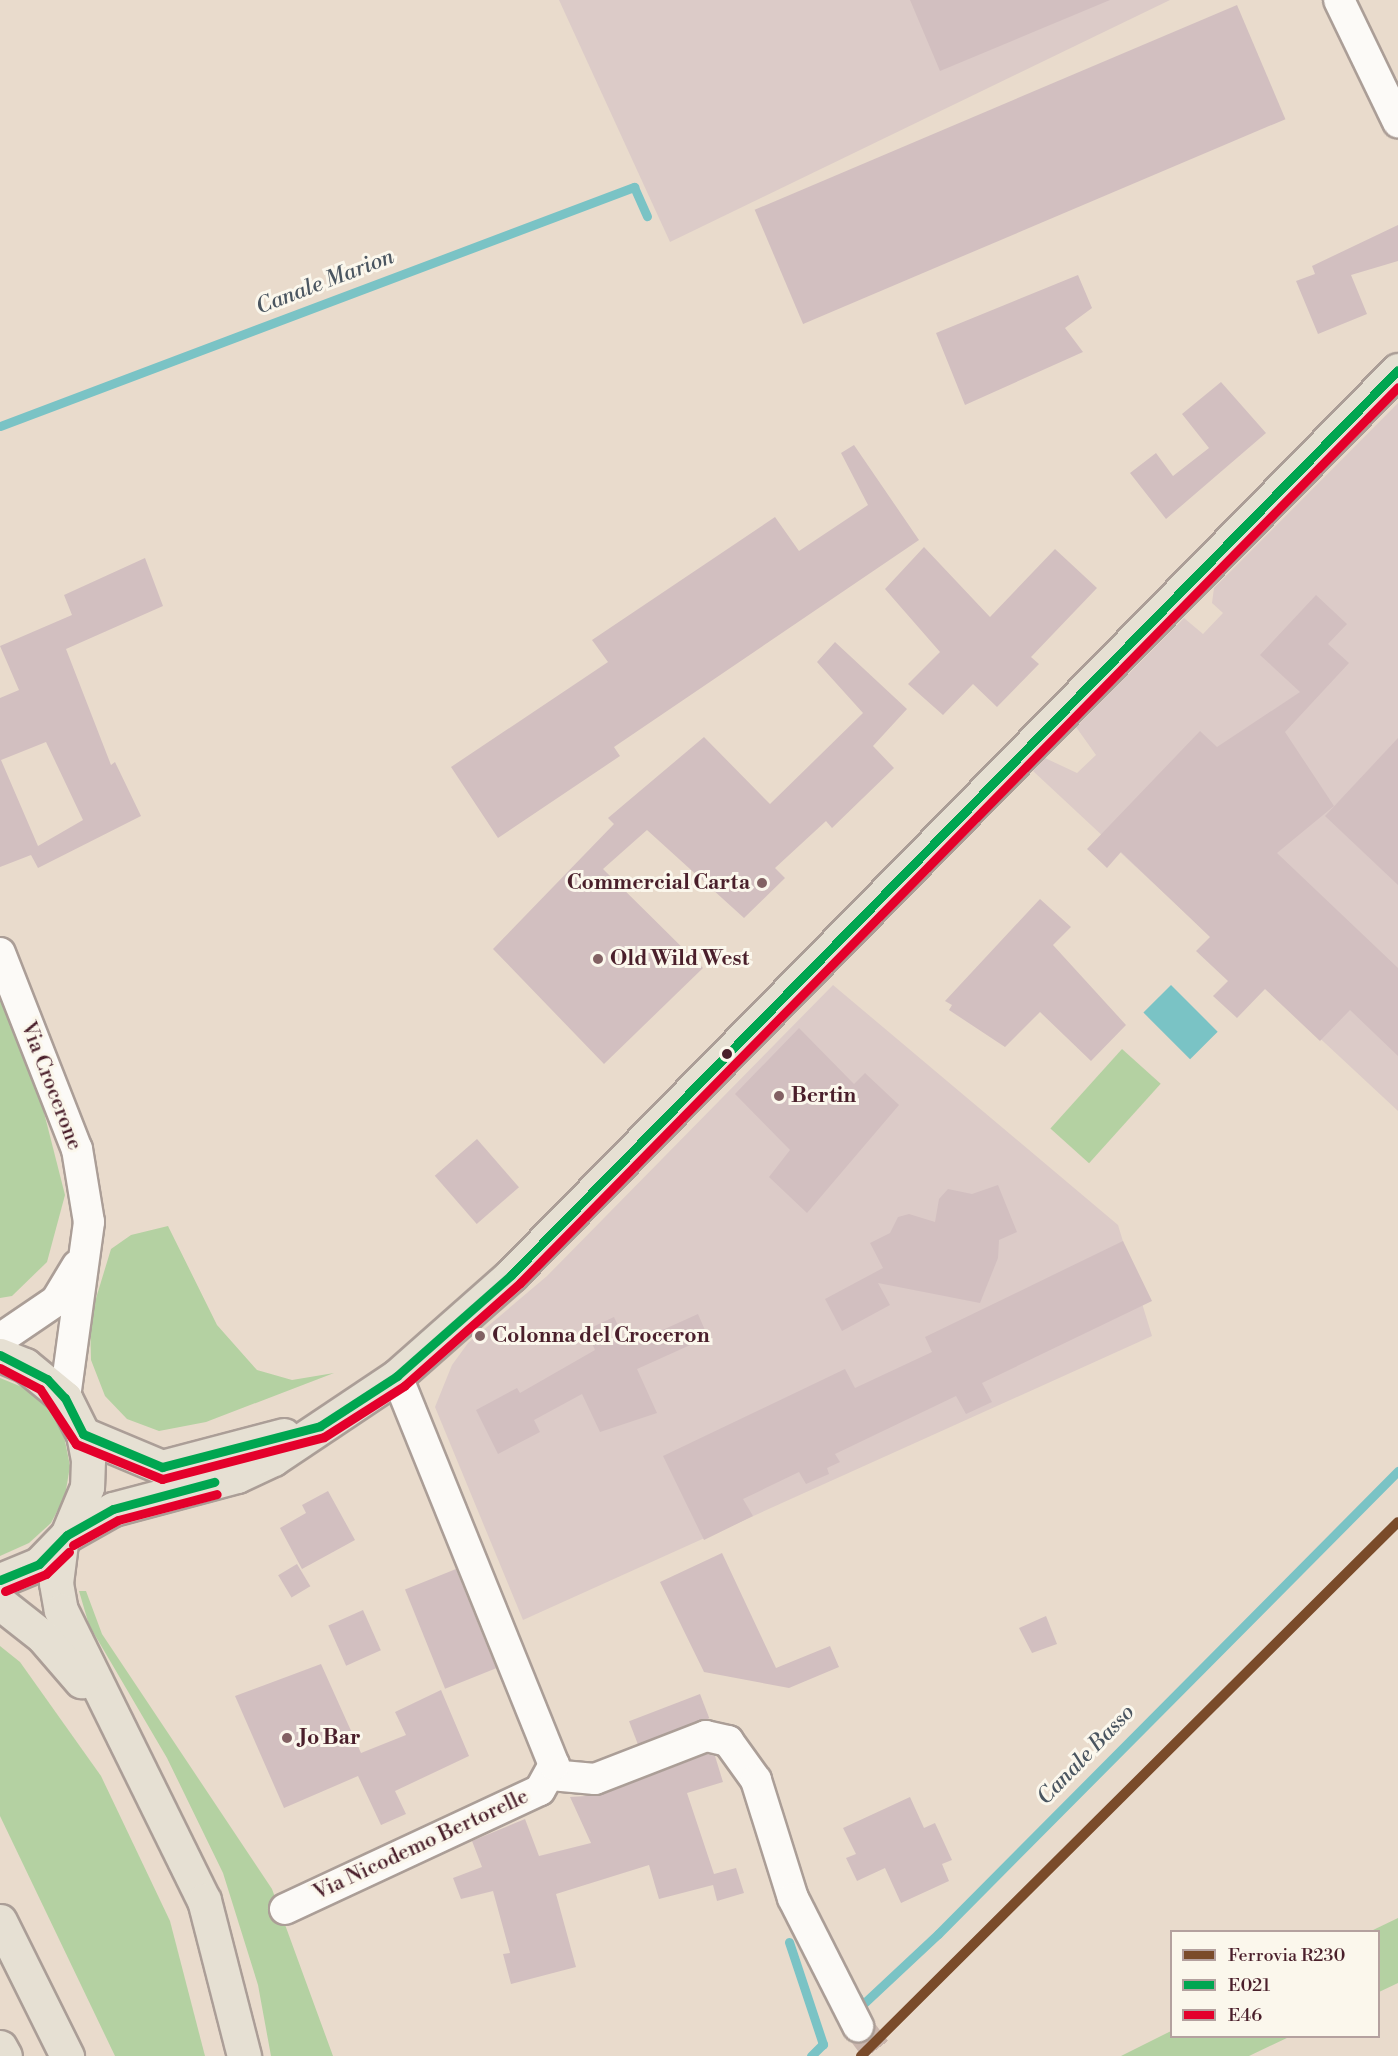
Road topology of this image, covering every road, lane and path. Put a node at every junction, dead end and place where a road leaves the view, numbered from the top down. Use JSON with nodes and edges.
{"nodes":[{"id":1,"x":1339,"y":0,"type":"edge"},
{"id":2,"x":1398,"y":122,"type":"edge"},
{"id":3,"x":1398,"y":370,"type":"edge"},
{"id":4,"x":0,"y":953,"type":"edge"},
{"id":5,"x":82,"y":1258,"type":"junction"},
{"id":6,"x":0,"y":1339,"type":"edge"},
{"id":7,"x":0,"y":1355,"type":"edge"},
{"id":8,"x":397,"y":1376,"type":"junction"},
{"id":9,"x":65,"y":1398,"type":"junction"},
{"id":10,"x":330,"y":1420,"type":"junction"},
{"id":11,"x":83,"y":1434,"type":"junction"},
{"id":12,"x":64,"y":1539,"type":"junction"},
{"id":13,"x":0,"y":1580,"type":"edge"},
{"id":14,"x":0,"y":1603,"type":"edge"},
{"id":15,"x":117,"y":1727,"type":"junction"},
{"id":16,"x":551,"y":1775,"type":"junction"},
{"id":17,"x":285,"y":1909,"type":"dead end"},
{"id":18,"x":0,"y":1921,"type":"edge"},
{"id":19,"x":858,"y":2026,"type":"tunnel mouth"},
{"id":20,"x":0,"y":2047,"type":"edge"},
{"id":21,"x":5,"y":2056,"type":"edge"},
{"id":22,"x":68,"y":2056,"type":"edge"},
{"id":23,"x":244,"y":2056,"type":"edge"}],
"edges":[{"from":1,"to":2,"type":"street"},
{"from":3,"to":8,"type":"main road"},
{"from":4,"to":5,"type":"street","name":"Via Crocerone"},
{"from":5,"to":6,"type":"street","name":"Via Crocerone"},
{"from":5,"to":9,"type":"street","name":"Via Crocerone"},
{"from":7,"to":9,"type":"main road"},
{"from":8,"to":10,"type":"main road"},
{"from":8,"to":16,"type":"street"},
{"from":9,"to":11,"type":"main road"},
{"from":10,"to":11,"type":"main road"},
{"from":10,"to":12,"type":"main road"},
{"from":11,"to":12,"type":"main road"},
{"from":12,"to":13,"type":"main road"},
{"from":12,"to":15,"type":"main road"},
{"from":14,"to":15,"type":"main road"},
{"from":15,"to":23,"type":"main road"},
{"from":16,"to":17,"type":"street","name":"Via Nicodemo Bertorelle"},
{"from":16,"to":19,"type":"street"},
{"from":18,"to":22,"type":"main road"},
{"from":20,"to":21,"type":"main road"}]}
